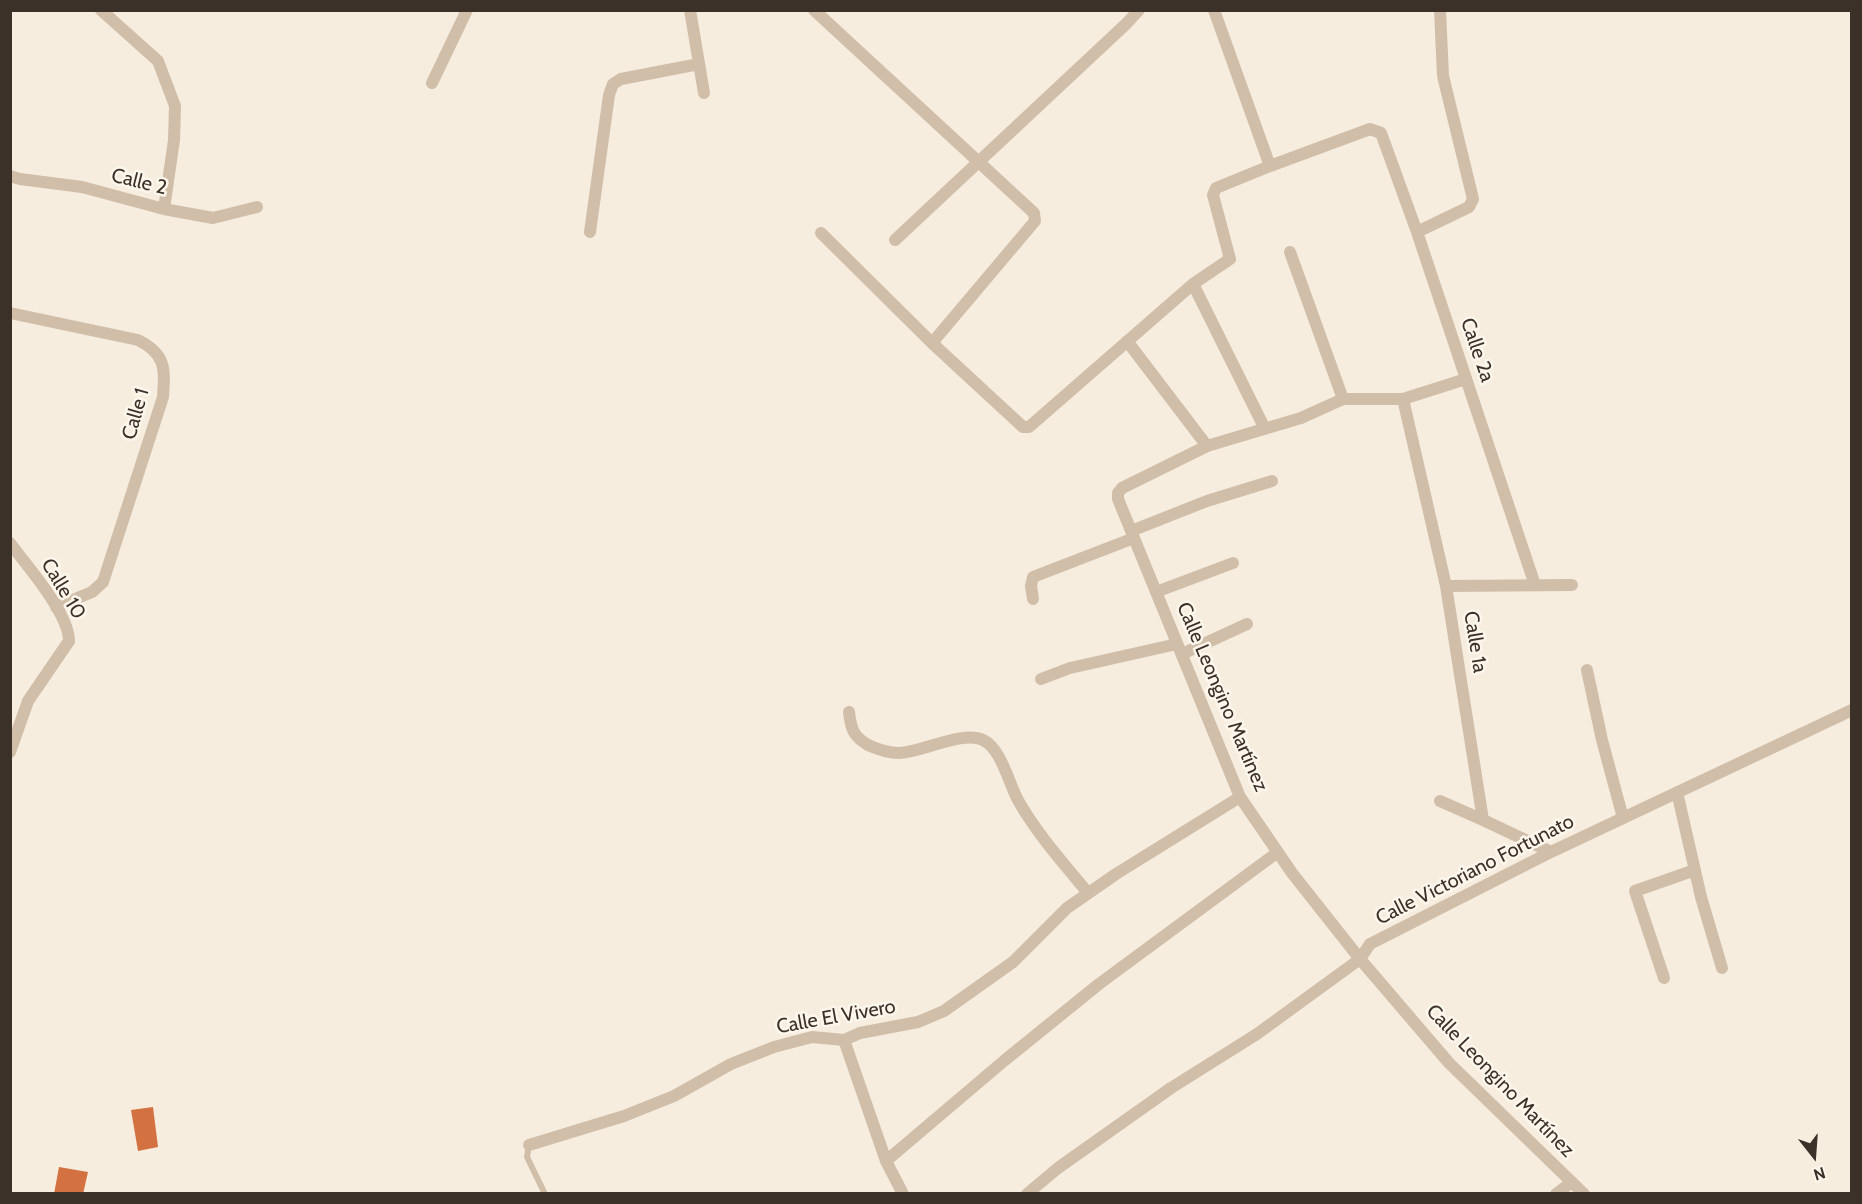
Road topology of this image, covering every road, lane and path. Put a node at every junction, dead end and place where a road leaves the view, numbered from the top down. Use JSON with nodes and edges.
{"nodes":[{"id":1,"x":101,"y":10,"type":"edge"},
{"id":2,"x":468,"y":10,"type":"edge"},
{"id":3,"x":690,"y":10,"type":"edge"},
{"id":4,"x":814,"y":10,"type":"edge"},
{"id":5,"x":1138,"y":10,"type":"edge"},
{"id":6,"x":1214,"y":10,"type":"edge"},
{"id":7,"x":1440,"y":10,"type":"edge"},
{"id":8,"x":699,"y":64,"type":"junction"},
{"id":9,"x":432,"y":83,"type":"dead end"},
{"id":10,"x":705,"y":93,"type":"dead end"},
{"id":11,"x":978,"y":162,"type":"junction"},
{"id":12,"x":1270,"y":166,"type":"junction"},
{"id":13,"x":10,"y":176,"type":"edge"},
{"id":14,"x":257,"y":207,"type":"dead end"},
{"id":15,"x":164,"y":209,"type":"junction"},
{"id":16,"x":590,"y":232,"type":"dead end"},
{"id":17,"x":1417,"y":232,"type":"junction"},
{"id":18,"x":821,"y":233,"type":"dead end"},
{"id":19,"x":895,"y":240,"type":"dead end"},
{"id":20,"x":1290,"y":252,"type":"dead end"},
{"id":21,"x":1194,"y":284,"type":"junction"},
{"id":22,"x":10,"y":313,"type":"edge"},
{"id":23,"x":1127,"y":341,"type":"junction"},
{"id":24,"x":932,"y":343,"type":"junction"},
{"id":25,"x":1466,"y":378,"type":"junction"},
{"id":26,"x":1343,"y":399,"type":"junction"},
{"id":27,"x":1403,"y":399,"type":"junction"},
{"id":28,"x":1264,"y":429,"type":"junction"},
{"id":29,"x":1207,"y":446,"type":"junction"},
{"id":30,"x":1272,"y":481,"type":"dead end"},
{"id":31,"x":1132,"y":534,"type":"junction"},
{"id":32,"x":10,"y":543,"type":"edge"},
{"id":33,"x":1233,"y":563,"type":"dead end"},
{"id":34,"x":1535,"y":585,"type":"junction"},
{"id":35,"x":1572,"y":585,"type":"dead end"},
{"id":36,"x":1446,"y":586,"type":"junction"},
{"id":37,"x":1156,"y":592,"type":"junction"},
{"id":38,"x":1033,"y":599,"type":"dead end"},
{"id":39,"x":56,"y":607,"type":"junction"},
{"id":40,"x":1247,"y":624,"type":"dead end"},
{"id":41,"x":1180,"y":649,"type":"junction"},
{"id":42,"x":1587,"y":670,"type":"dead end"},
{"id":43,"x":1041,"y":679,"type":"dead end"},
{"id":44,"x":1851,"y":710,"type":"edge"},
{"id":45,"x":849,"y":712,"type":"dead end"},
{"id":46,"x":10,"y":752,"type":"edge"},
{"id":47,"x":1677,"y":792,"type":"junction"},
{"id":48,"x":1240,"y":796,"type":"junction"},
{"id":49,"x":1440,"y":801,"type":"dead end"},
{"id":50,"x":1623,"y":818,"type":"junction"},
{"id":51,"x":1483,"y":820,"type":"junction"},
{"id":52,"x":1278,"y":852,"type":"junction"},
{"id":53,"x":1551,"y":852,"type":"junction"},
{"id":54,"x":1695,"y":870,"type":"junction"},
{"id":55,"x":1088,"y":893,"type":"junction"},
{"id":56,"x":1360,"y":959,"type":"junction"},
{"id":57,"x":1722,"y":968,"type":"dead end"},
{"id":58,"x":1664,"y":978,"type":"dead end"},
{"id":59,"x":844,"y":1040,"type":"junction"},
{"id":60,"x":529,"y":1145,"type":"joint"},
{"id":61,"x":886,"y":1161,"type":"junction"},
{"id":62,"x":1572,"y":1182,"type":"junction"},
{"id":63,"x":545,"y":1194,"type":"edge"},
{"id":64,"x":903,"y":1194,"type":"edge"},
{"id":65,"x":1028,"y":1194,"type":"edge"},
{"id":66,"x":1556,"y":1194,"type":"edge"},
{"id":67,"x":1584,"y":1194,"type":"edge"}],
"edges":[{"from":1,"to":15,"type":"street"},
{"from":2,"to":9,"type":"street"},
{"from":3,"to":8,"type":"street"},
{"from":4,"to":11,"type":"street"},
{"from":5,"to":11,"type":"street"},
{"from":6,"to":12,"type":"street"},
{"from":7,"to":17,"type":"street"},
{"from":8,"to":10,"type":"street"},
{"from":8,"to":16,"type":"street"},
{"from":11,"to":19,"type":"street"},
{"from":11,"to":24,"type":"street"},
{"from":12,"to":17,"type":"street","name":"Calle 2a"},
{"from":12,"to":21,"type":"street"},
{"from":13,"to":15,"type":"street","name":"Calle 2"},
{"from":14,"to":15,"type":"street","name":"Calle 2"},
{"from":17,"to":25,"type":"street","name":"Calle 2a"},
{"from":18,"to":24,"type":"street"},
{"from":20,"to":26,"type":"street"},
{"from":21,"to":23,"type":"street"},
{"from":21,"to":28,"type":"street"},
{"from":22,"to":39,"type":"street","name":"Calle 1"},
{"from":23,"to":24,"type":"street"},
{"from":23,"to":29,"type":"street"},
{"from":25,"to":27,"type":"street"},
{"from":25,"to":34,"type":"street","name":"Calle 2a"},
{"from":26,"to":27,"type":"street"},
{"from":26,"to":28,"type":"street"},
{"from":27,"to":36,"type":"street","name":"Calle 1a"},
{"from":28,"to":29,"type":"street"},
{"from":29,"to":31,"type":"street","name":"Calle Leongino Martínez"},
{"from":30,"to":31,"type":"street"},
{"from":31,"to":37,"type":"street","name":"Calle Leongino Martínez"},
{"from":31,"to":38,"type":"street"},
{"from":32,"to":39,"type":"street","name":"Calle 10"},
{"from":33,"to":37,"type":"street"},
{"from":34,"to":35,"type":"street"},
{"from":34,"to":36,"type":"street"},
{"from":36,"to":51,"type":"street","name":"Calle 1a"},
{"from":37,"to":41,"type":"street","name":"Calle Leongino Martínez"},
{"from":39,"to":46,"type":"street","name":"Calle 10"},
{"from":40,"to":41,"type":"street"},
{"from":41,"to":43,"type":"street"},
{"from":41,"to":48,"type":"street","name":"Calle Leongino Martínez"},
{"from":42,"to":50,"type":"street"},
{"from":44,"to":47,"type":"street","name":"Calle Victoriano Fortunato"},
{"from":45,"to":55,"type":"street"},
{"from":47,"to":50,"type":"street","name":"Calle Victoriano Fortunato"},
{"from":47,"to":54,"type":"street"},
{"from":48,"to":52,"type":"street","name":"Calle Leongino Martínez"},
{"from":48,"to":55,"type":"street","name":"Calle El Vivero"},
{"from":49,"to":51,"type":"street"},
{"from":50,"to":53,"type":"street","name":"Calle Victoriano Fortunato"},
{"from":51,"to":53,"type":"street"},
{"from":52,"to":56,"type":"street","name":"Calle Leongino Martínez"},
{"from":52,"to":61,"type":"street"},
{"from":53,"to":56,"type":"street","name":"Calle Victoriano Fortunato"},
{"from":54,"to":57,"type":"street"},
{"from":54,"to":58,"type":"street"},
{"from":55,"to":59,"type":"street","name":"Calle El Vivero"},
{"from":56,"to":62,"type":"street","name":"Calle Leongino Martínez"},
{"from":56,"to":65,"type":"street","name":"Calle Victoriano Fortunato"},
{"from":59,"to":60,"type":"street","name":"Calle El Vivero"},
{"from":59,"to":61,"type":"street"},
{"from":60,"to":63,"type":"lane"},
{"from":61,"to":64,"type":"street"},
{"from":62,"to":66,"type":"street"},
{"from":62,"to":67,"type":"street","name":"Calle Leongino Martínez"}]}
